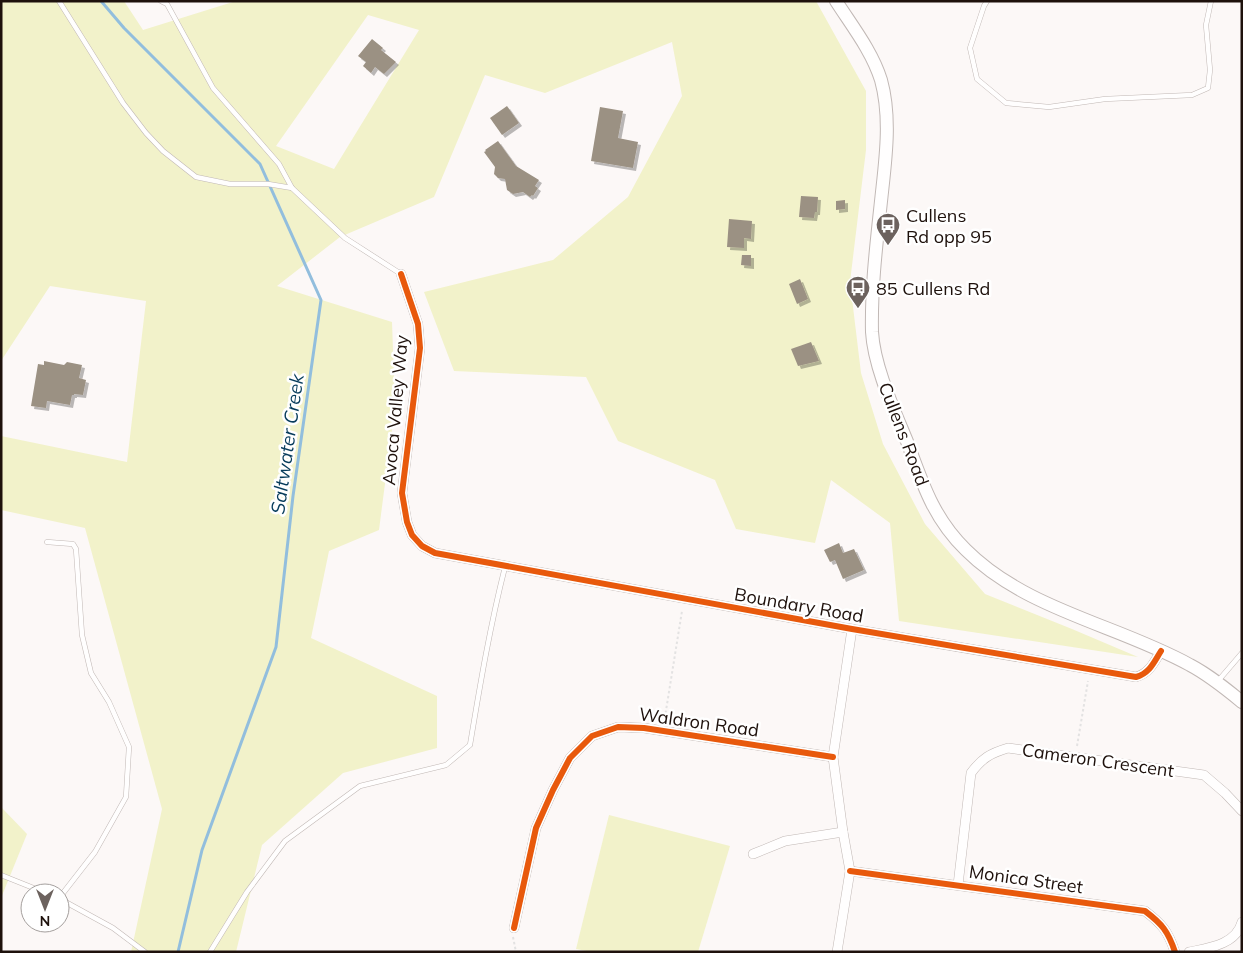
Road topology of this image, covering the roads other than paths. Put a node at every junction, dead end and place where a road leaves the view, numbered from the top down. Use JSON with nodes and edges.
{"nodes":[{"id":1,"x":59,"y":1,"type":"edge"},
{"id":2,"x":161,"y":1,"type":"edge"},
{"id":3,"x":836,"y":1,"type":"edge"},
{"id":4,"x":988,"y":1,"type":"edge"},
{"id":5,"x":1211,"y":1,"type":"edge"},
{"id":6,"x":292,"y":188,"type":"junction"},
{"id":7,"x":401,"y":274,"type":"joint"},
{"id":8,"x":47,"y":542,"type":"dead end"},
{"id":9,"x":422,"y":546,"type":"joint"},
{"id":10,"x":505,"y":567,"type":"junction"},
{"id":11,"x":852,"y":630,"type":"junction"},
{"id":12,"x":1161,"y":651,"type":"junction"},
{"id":13,"x":1242,"y":653,"type":"edge"},
{"id":14,"x":1217,"y":682,"type":"junction"},
{"id":15,"x":1242,"y":702,"type":"edge"},
{"id":16,"x":833,"y":757,"type":"junction"},
{"id":17,"x":1242,"y":811,"type":"edge"},
{"id":18,"x":843,"y":832,"type":"junction"},
{"id":19,"x":753,"y":854,"type":"dead end"},
{"id":20,"x":850,"y":871,"type":"junction"},
{"id":21,"x":1,"y":875,"type":"edge"},
{"id":22,"x":21,"y":883,"type":"edge"},
{"id":23,"x":70,"y":885,"type":"edge"},
{"id":24,"x":958,"y":885,"type":"junction"},
{"id":25,"x":70,"y":904,"type":"edge"},
{"id":26,"x":1242,"y":922,"type":"edge"},
{"id":27,"x":514,"y":928,"type":"road end"},
{"id":28,"x":145,"y":952,"type":"edge"},
{"id":29,"x":210,"y":952,"type":"edge"},
{"id":30,"x":837,"y":952,"type":"edge"},
{"id":31,"x":1175,"y":952,"type":"edge"},
{"id":32,"x":1188,"y":952,"type":"edge"}],
"edges":[{"from":1,"to":6,"type":"lane"},
{"from":2,"to":6,"type":"lane"},
{"from":3,"to":12,"type":"main road","name":"Cullens Road"},
{"from":4,"to":5,"type":"lane"},
{"from":6,"to":7,"type":"lane"},
{"from":7,"to":9,"type":"street","name":"Avoca Valley Way"},
{"from":8,"to":23,"type":"lane"},
{"from":9,"to":10,"type":"street","name":"Boundary Road"},
{"from":10,"to":11,"type":"street","name":"Boundary Road"},
{"from":10,"to":29,"type":"lane"},
{"from":11,"to":12,"type":"street","name":"Boundary Road"},
{"from":11,"to":16,"type":"street"},
{"from":12,"to":14,"type":"main road","name":"Cullens Road"},
{"from":13,"to":14,"type":"lane"},
{"from":14,"to":15,"type":"main road","name":"Cullens Road"},
{"from":16,"to":18,"type":"street"},
{"from":16,"to":27,"type":"street","name":"Waldron Road"},
{"from":17,"to":24,"type":"street","name":"Cameron Crescent"},
{"from":18,"to":19,"type":"street"},
{"from":18,"to":20,"type":"street"},
{"from":20,"to":24,"type":"street","name":"Monica Street"},
{"from":20,"to":30,"type":"street"},
{"from":21,"to":22,"type":"lane"},
{"from":24,"to":31,"type":"street","name":"Monica Street"},
{"from":25,"to":28,"type":"lane"},
{"from":26,"to":32,"type":"street"}]}
